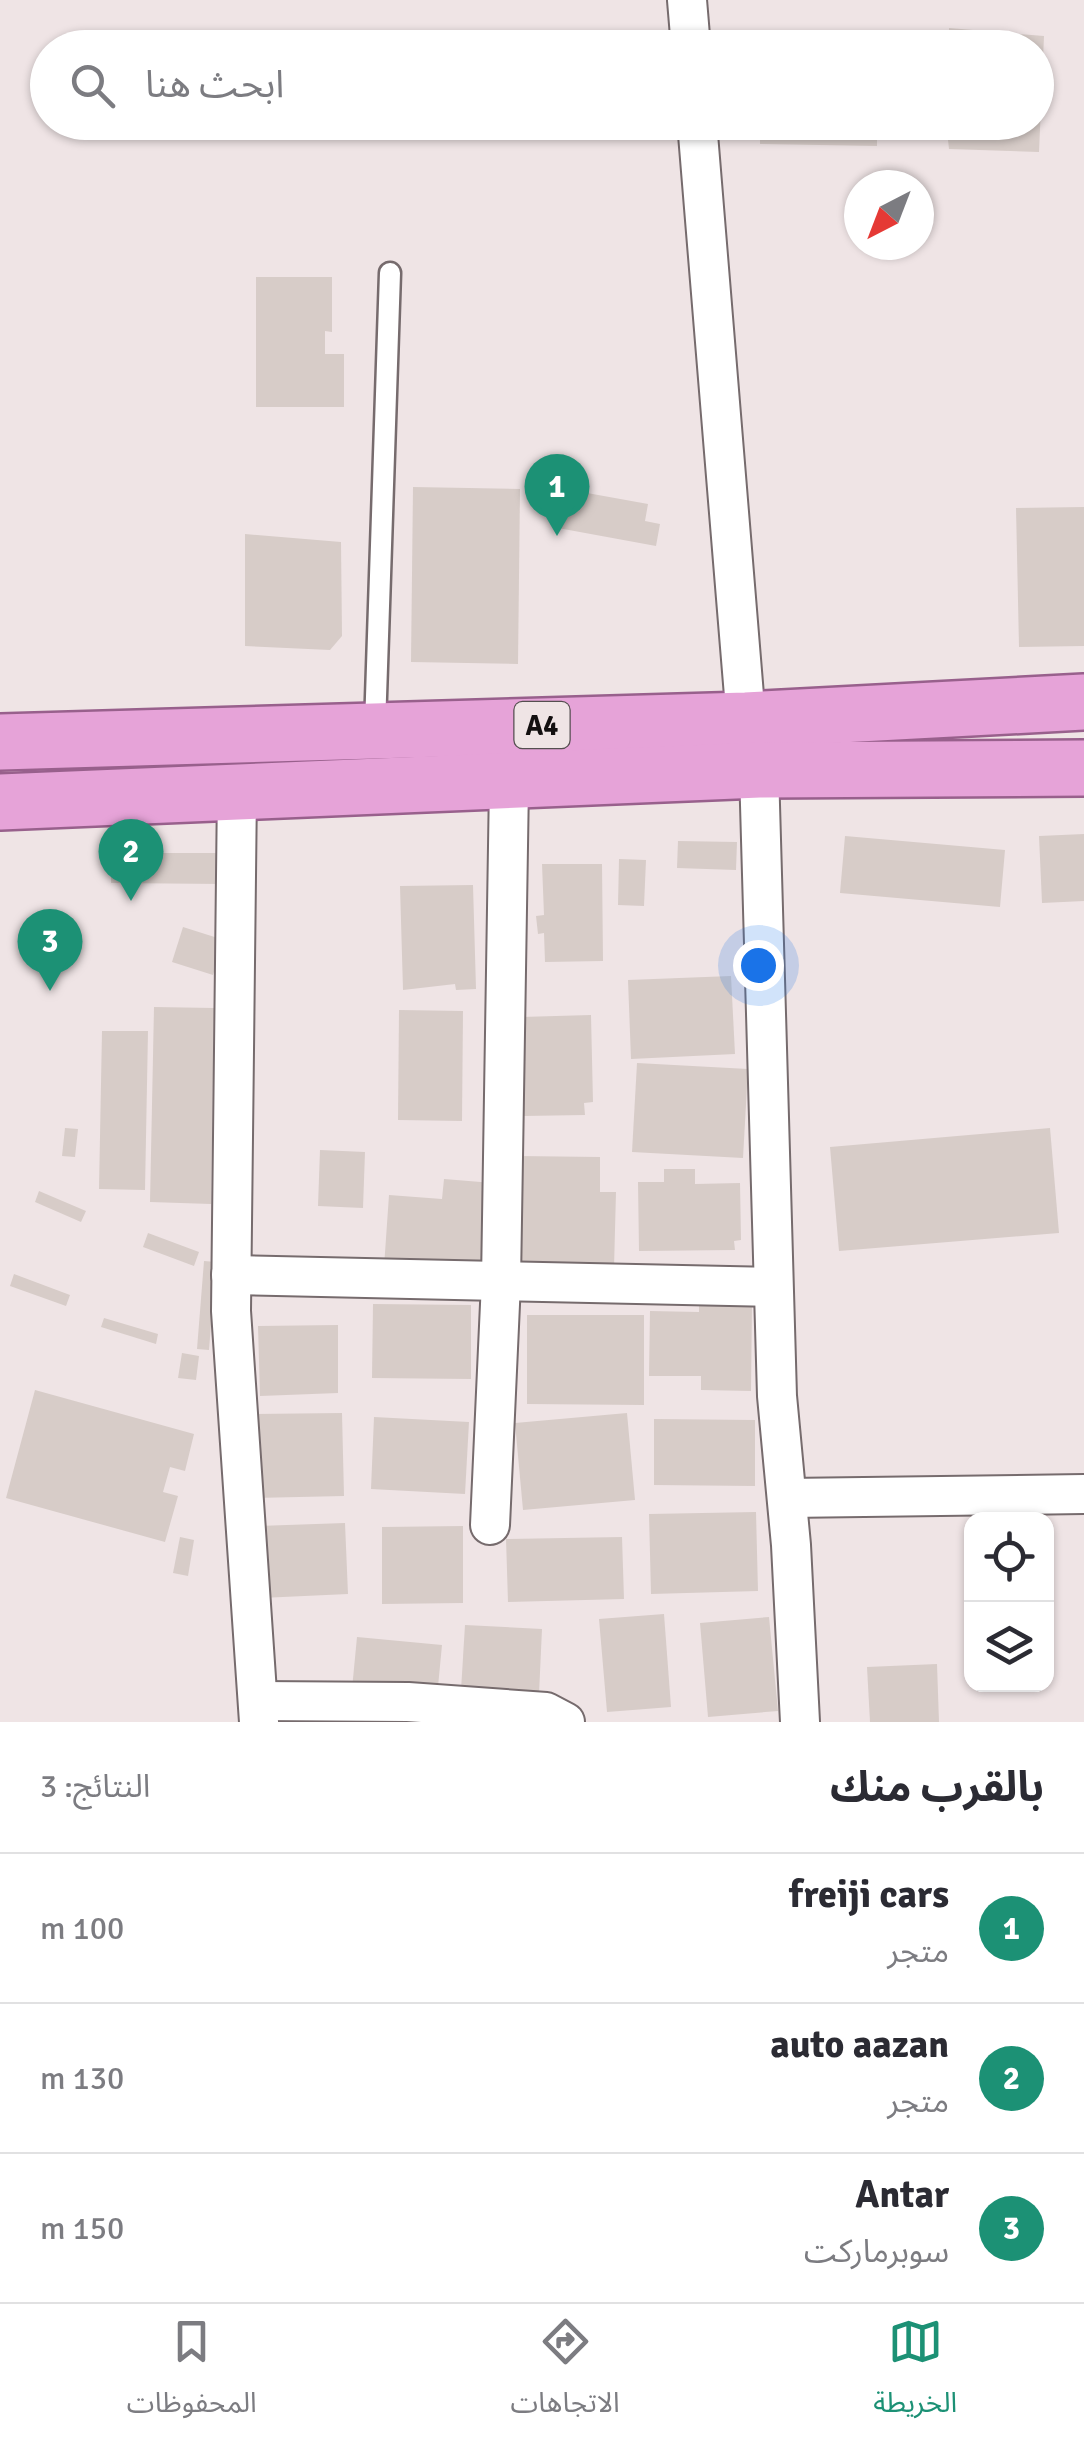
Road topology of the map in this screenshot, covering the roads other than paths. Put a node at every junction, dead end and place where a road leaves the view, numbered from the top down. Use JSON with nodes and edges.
{"nodes":[{"id":1,"x":687,"y":0,"type":"edge"},
{"id":2,"x":690,"y":30,"type":"edge"},
{"id":3,"x":699,"y":140,"type":"edge"},
{"id":4,"x":390,"y":273,"type":"dead end"},
{"id":5,"x":1084,"y":702,"type":"edge"},
{"id":6,"x":375,"y":729,"type":"junction"},
{"id":7,"x":0,"y":742,"type":"edge"},
{"id":8,"x":752,"y":745,"type":"junction"},
{"id":9,"x":1084,"y":768,"type":"edge"},
{"id":10,"x":509,"y":784,"type":"junction"},
{"id":11,"x":238,"y":790,"type":"junction"},
{"id":12,"x":0,"y":802,"type":"edge"},
{"id":13,"x":232,"y":1276,"type":"junction"},
{"id":14,"x":501,"y":1282,"type":"junction"},
{"id":15,"x":773,"y":1287,"type":"junction"},
{"id":16,"x":1084,"y":1494,"type":"edge"},
{"id":17,"x":787,"y":1498,"type":"junction"},
{"id":18,"x":490,"y":1525,"type":"dead end"},
{"id":19,"x":258,"y":1711,"type":"edge"},
{"id":20,"x":565,"y":1722,"type":"edge"},
{"id":21,"x":800,"y":1722,"type":"edge"}],
"edges":[{"from":1,"to":2,"type":"street"},
{"from":3,"to":8,"type":"street"},
{"from":4,"to":6,"type":"lane"},
{"from":5,"to":8,"type":"highway","number":"A4"},
{"from":6,"to":7,"type":"highway","number":"A4"},
{"from":6,"to":8,"type":"highway","number":"A4"},
{"from":8,"to":9,"type":"highway","number":"A4"},
{"from":8,"to":10,"type":"highway","number":"A4"},
{"from":8,"to":15,"type":"street"},
{"from":10,"to":11,"type":"highway","number":"A4"},
{"from":10,"to":14,"type":"street"},
{"from":11,"to":12,"type":"highway","number":"A4"},
{"from":11,"to":13,"type":"street"},
{"from":13,"to":14,"type":"street"},
{"from":13,"to":19,"type":"street"},
{"from":14,"to":15,"type":"street"},
{"from":14,"to":18,"type":"street"},
{"from":15,"to":17,"type":"street"},
{"from":16,"to":17,"type":"street"},
{"from":17,"to":21,"type":"street"},
{"from":19,"to":20,"type":"street"}]}
